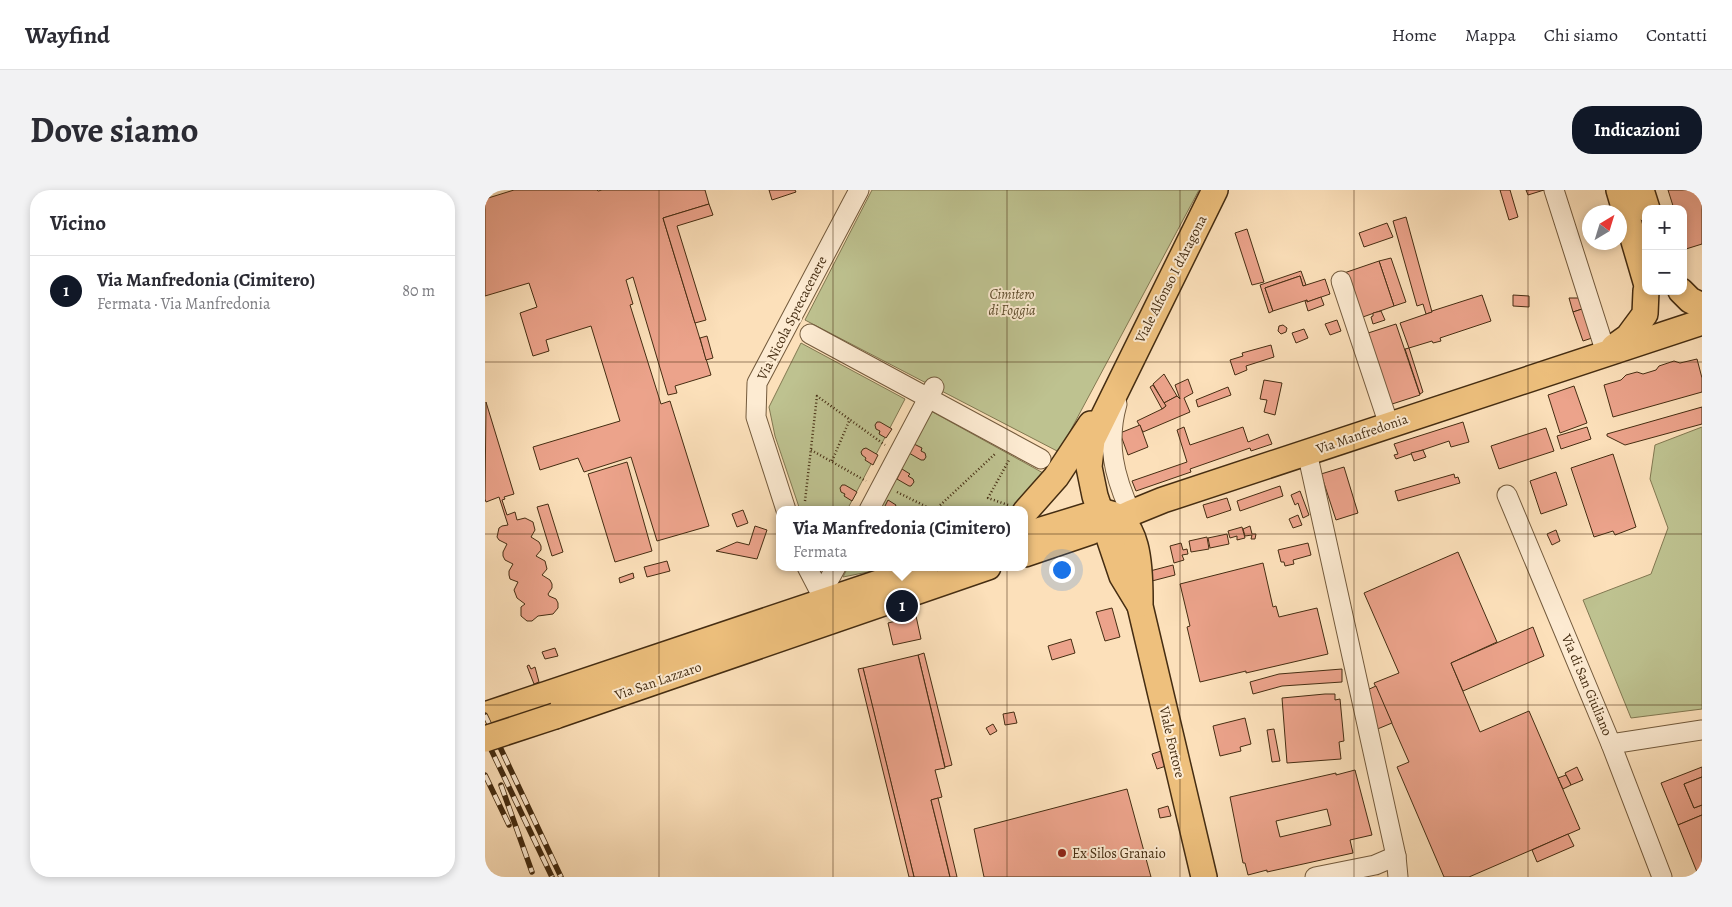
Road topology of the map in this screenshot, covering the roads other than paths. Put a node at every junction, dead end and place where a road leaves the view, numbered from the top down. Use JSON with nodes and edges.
{"nodes":[{"id":1,"x":859,"y":190,"type":"edge"},
{"id":2,"x":1215,"y":190,"type":"edge"},
{"id":3,"x":1554,"y":190,"type":"edge"},
{"id":4,"x":1619,"y":190,"type":"edge"},
{"id":5,"x":1641,"y":190,"type":"edge"},
{"id":6,"x":1646,"y":205,"type":"edge"},
{"id":7,"x":1642,"y":268,"type":"edge"},
{"id":8,"x":1341,"y":281,"type":"dead end"},
{"id":9,"x":1646,"y":295,"type":"edge"},
{"id":10,"x":1685,"y":295,"type":"edge"},
{"id":11,"x":1702,"y":306,"type":"edge"},
{"id":12,"x":1702,"y":322,"type":"edge"},
{"id":13,"x":810,"y":334,"type":"dead end"},
{"id":14,"x":1606,"y":353,"type":"junction"},
{"id":15,"x":1126,"y":369,"type":"junction"},
{"id":16,"x":931,"y":392,"type":"junction"},
{"id":17,"x":1389,"y":425,"type":"junction"},
{"id":18,"x":1307,"y":452,"type":"junction"},
{"id":19,"x":1041,"y":459,"type":"dead end"},
{"id":20,"x":1507,"y":496,"type":"dead end"},
{"id":21,"x":1163,"y":500,"type":"junction"},
{"id":22,"x":785,"y":506,"type":"edge"},
{"id":23,"x":871,"y":506,"type":"edge"},
{"id":24,"x":1021,"y":506,"type":"edge"},
{"id":25,"x":1114,"y":517,"type":"junction"},
{"id":26,"x":1028,"y":535,"type":"edge"},
{"id":27,"x":1134,"y":538,"type":"junction"},
{"id":28,"x":1028,"y":553,"type":"edge"},
{"id":29,"x":809,"y":571,"type":"edge"},
{"id":30,"x":835,"y":571,"type":"edge"},
{"id":31,"x":916,"y":571,"type":"edge"},
{"id":32,"x":971,"y":571,"type":"edge"},
{"id":33,"x":825,"y":606,"type":"junction"},
{"id":34,"x":1140,"y":606,"type":"junction"},
{"id":35,"x":551,"y":705,"type":"junction"},
{"id":36,"x":485,"y":715,"type":"edge"},
{"id":37,"x":1702,"y":730,"type":"edge"},
{"id":38,"x":485,"y":739,"type":"edge"},
{"id":39,"x":1611,"y":744,"type":"junction"},
{"id":40,"x":1396,"y":856,"type":"junction"},
{"id":41,"x":1204,"y":877,"type":"edge"},
{"id":42,"x":1315,"y":877,"type":"edge"},
{"id":43,"x":1398,"y":877,"type":"edge"},
{"id":44,"x":1662,"y":877,"type":"edge"}],
"edges":[{"from":1,"to":22,"type":"street","name":"Via Nicola Sprecacenere"},
{"from":2,"to":15,"type":"main road","name":"Viale Alfonso I d'Aragona"},
{"from":3,"to":14,"type":"street"},
{"from":4,"to":7,"type":"main road"},
{"from":5,"to":6,"type":"main road"},
{"from":8,"to":17,"type":"street"},
{"from":9,"to":14,"type":"main road"},
{"from":10,"to":11,"type":"main road"},
{"from":12,"to":14,"type":"main road","name":"Via Manfredonia"},
{"from":13,"to":16,"type":"street"},
{"from":14,"to":17,"type":"main road","name":"Via Manfredonia"},
{"from":15,"to":24,"type":"main road","name":"Viale Alfonso I d'Aragona"},
{"from":15,"to":25,"type":"main road","name":"Viale Alfonso I d'Aragona"},
{"from":16,"to":19,"type":"street"},
{"from":16,"to":23,"type":"street"},
{"from":17,"to":18,"type":"main road","name":"Via Manfredonia"},
{"from":18,"to":21,"type":"main road","name":"Via Manfredonia"},
{"from":18,"to":40,"type":"street"},
{"from":20,"to":39,"type":"street","name":"Via di San Giuliano"},
{"from":21,"to":25,"type":"main road","name":"Via Manfredonia"},
{"from":21,"to":27,"type":"main road"},
{"from":25,"to":26,"type":"main road","name":"Via Manfredonia"},
{"from":25,"to":27,"type":"main road","name":"Viale Fortore"},
{"from":25,"to":28,"type":"main road","name":"Via Manfredonia"},
{"from":25,"to":34,"type":"main road","name":"Viale Fortore"},
{"from":27,"to":34,"type":"main road","name":"Viale Fortore"},
{"from":29,"to":33,"type":"street"},
{"from":30,"to":33,"type":"street"},
{"from":31,"to":33,"type":"main road"},
{"from":32,"to":33,"type":"main road"},
{"from":33,"to":35,"type":"main road","name":"Via San Lazzaro"},
{"from":34,"to":41,"type":"main road","name":"Viale Fortore"},
{"from":35,"to":36,"type":"main road","name":"Via San Lazzaro"},
{"from":35,"to":38,"type":"main road","name":"Via San Lazzaro","bridge":true},
{"from":37,"to":39,"type":"street"},
{"from":39,"to":44,"type":"street","name":"Via di San Giuliano"},
{"from":40,"to":42,"type":"street"},
{"from":40,"to":43,"type":"street"}]}
